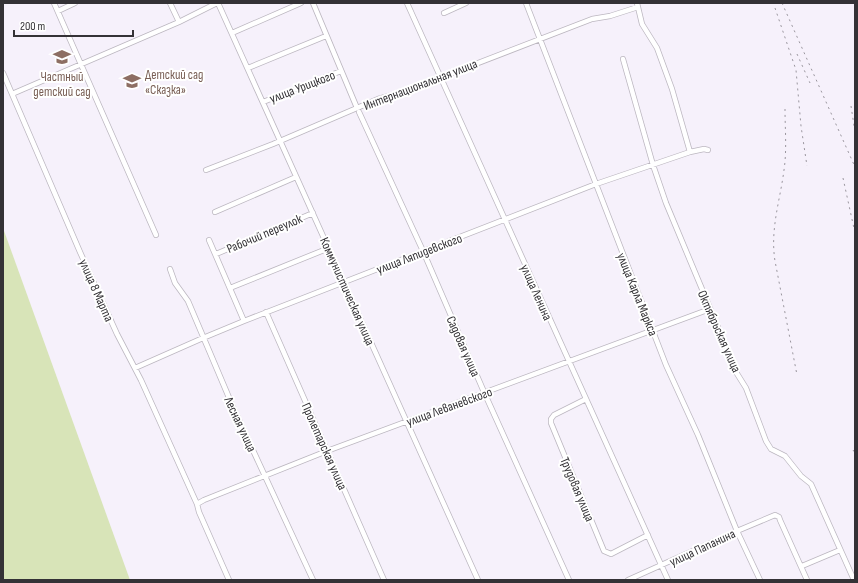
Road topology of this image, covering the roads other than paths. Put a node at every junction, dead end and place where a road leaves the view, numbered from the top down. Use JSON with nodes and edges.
{"nodes":[{"id":1,"x":54,"y":3,"type":"edge"},
{"id":2,"x":75,"y":3,"type":"edge"},
{"id":3,"x":170,"y":3,"type":"edge"},
{"id":4,"x":218,"y":3,"type":"edge"},
{"id":5,"x":301,"y":3,"type":"edge"},
{"id":6,"x":313,"y":3,"type":"edge"},
{"id":7,"x":407,"y":3,"type":"edge"},
{"id":8,"x":466,"y":3,"type":"edge"},
{"id":9,"x":526,"y":3,"type":"edge"},
{"id":10,"x":637,"y":5,"type":"edge"},
{"id":11,"x":58,"y":11,"type":"junction"},
{"id":12,"x":444,"y":13,"type":"dead end"},
{"id":13,"x":178,"y":22,"type":"junction"},
{"id":14,"x":232,"y":33,"type":"junction"},
{"id":15,"x":326,"y":36,"type":"junction"},
{"id":16,"x":539,"y":39,"type":"junction"},
{"id":17,"x":623,"y":59,"type":"dead end"},
{"id":18,"x":81,"y":64,"type":"junction"},
{"id":19,"x":248,"y":68,"type":"junction"},
{"id":20,"x":342,"y":71,"type":"junction"},
{"id":21,"x":3,"y":73,"type":"edge"},
{"id":22,"x":440,"y":77,"type":"junction"},
{"id":23,"x":12,"y":94,"type":"junction"},
{"id":24,"x":263,"y":102,"type":"junction"},
{"id":25,"x":358,"y":110,"type":"junction"},
{"id":26,"x":280,"y":140,"type":"junction"},
{"id":27,"x":708,"y":150,"type":"dead end"},
{"id":28,"x":690,"y":152,"type":"junction"},
{"id":29,"x":652,"y":166,"type":"junction"},
{"id":30,"x":206,"y":170,"type":"dead end"},
{"id":31,"x":296,"y":177,"type":"junction"},
{"id":32,"x":596,"y":184,"type":"junction"},
{"id":33,"x":215,"y":212,"type":"dead end"},
{"id":34,"x":313,"y":213,"type":"junction"},
{"id":35,"x":505,"y":219,"type":"junction"},
{"id":36,"x":156,"y":235,"type":"dead end"},
{"id":37,"x":209,"y":240,"type":"dead end"},
{"id":38,"x":329,"y":248,"type":"junction"},
{"id":39,"x":423,"y":251,"type":"junction"},
{"id":40,"x":216,"y":254,"type":"junction"},
{"id":41,"x":170,"y":269,"type":"dead end"},
{"id":42,"x":344,"y":282,"type":"junction"},
{"id":43,"x":230,"y":288,"type":"junction"},
{"id":44,"x":710,"y":309,"type":"junction"},
{"id":45,"x":266,"y":312,"type":"junction"},
{"id":46,"x":244,"y":321,"type":"junction"},
{"id":47,"x":652,"y":329,"type":"junction"},
{"id":48,"x":203,"y":338,"type":"junction"},
{"id":49,"x":568,"y":361,"type":"junction"},
{"id":50,"x":135,"y":368,"type":"junction"},
{"id":51,"x":484,"y":392,"type":"junction"},
{"id":52,"x":586,"y":399,"type":"junction"},
{"id":53,"x":407,"y":421,"type":"junction"},
{"id":54,"x":327,"y":451,"type":"junction"},
{"id":55,"x":265,"y":474,"type":"junction"},
{"id":56,"x":198,"y":504,"type":"junction"},
{"id":57,"x":737,"y":531,"type":"junction"},
{"id":58,"x":648,"y":535,"type":"junction"},
{"id":59,"x":840,"y":550,"type":"junction"},
{"id":60,"x":661,"y":565,"type":"junction"},
{"id":61,"x":802,"y":566,"type":"junction"},
{"id":62,"x":229,"y":580,"type":"edge"},
{"id":63,"x":313,"y":580,"type":"edge"},
{"id":64,"x":384,"y":580,"type":"edge"},
{"id":65,"x":478,"y":580,"type":"edge"},
{"id":66,"x":570,"y":580,"type":"edge"},
{"id":67,"x":628,"y":580,"type":"edge"},
{"id":68,"x":668,"y":580,"type":"edge"},
{"id":69,"x":760,"y":580,"type":"edge"},
{"id":70,"x":807,"y":580,"type":"edge"},
{"id":71,"x":854,"y":580,"type":"edge"}],
"edges":[{"from":1,"to":11,"type":"street"},
{"from":2,"to":11,"type":"street"},
{"from":3,"to":13,"type":"street"},
{"from":4,"to":13,"type":"street"},
{"from":4,"to":14,"type":"street","name":"Коммунистическая улица"},
{"from":5,"to":14,"type":"street"},
{"from":6,"to":15,"type":"street","name":"Садовая улица"},
{"from":7,"to":22,"type":"street","name":"улица Ленина"},
{"from":8,"to":12,"type":"street"},
{"from":9,"to":16,"type":"street","name":"улица Карла Маркса"},
{"from":10,"to":16,"type":"street","name":"Интернациональная улица"},
{"from":10,"to":28,"type":"street"},
{"from":11,"to":18,"type":"street"},
{"from":13,"to":18,"type":"street"},
{"from":14,"to":19,"type":"street","name":"Коммунистическая улица"},
{"from":15,"to":19,"type":"street"},
{"from":15,"to":20,"type":"street","name":"Садовая улица"},
{"from":16,"to":22,"type":"street","name":"Интернациональная улица"},
{"from":16,"to":32,"type":"street","name":"улица Карла Маркса"},
{"from":17,"to":29,"type":"street","name":"Октябрьская улица"},
{"from":18,"to":23,"type":"street"},
{"from":18,"to":36,"type":"street"},
{"from":19,"to":24,"type":"street","name":"Коммунистическая улица"},
{"from":20,"to":24,"type":"street","name":"улица Урицкого"},
{"from":20,"to":25,"type":"street","name":"Садовая улица"},
{"from":21,"to":23,"type":"street","name":"улица 8 Марта"},
{"from":22,"to":25,"type":"street","name":"Интернациональная улица"},
{"from":22,"to":35,"type":"street","name":"улица Ленина"},
{"from":23,"to":50,"type":"street","name":"улица 8 Марта"},
{"from":24,"to":26,"type":"street","name":"Коммунистическая улица"},
{"from":25,"to":26,"type":"street","name":"Интернациональная улица"},
{"from":25,"to":39,"type":"street","name":"Садовая улица"},
{"from":26,"to":30,"type":"street","name":"Интернациональная улица"},
{"from":26,"to":31,"type":"street","name":"Коммунистическая улица"},
{"from":27,"to":28,"type":"street","name":"улица Ляпидевского"},
{"from":28,"to":29,"type":"street","name":"улица Ляпидевского"},
{"from":29,"to":32,"type":"street","name":"улица Ляпидевского"},
{"from":29,"to":44,"type":"street","name":"Октябрьская улица"},
{"from":31,"to":33,"type":"street"},
{"from":31,"to":34,"type":"street","name":"Коммунистическая улица"},
{"from":32,"to":35,"type":"street","name":"улица Ляпидевского"},
{"from":32,"to":47,"type":"street","name":"улица Карла Маркса"},
{"from":34,"to":38,"type":"street","name":"Коммунистическая улица"},
{"from":34,"to":40,"type":"street","name":"Рабочий переулок"},
{"from":35,"to":39,"type":"street","name":"улица Ляпидевского"},
{"from":35,"to":49,"type":"street","name":"улица Ленина"},
{"from":37,"to":40,"type":"street"},
{"from":38,"to":42,"type":"street","name":"Коммунистическая улица"},
{"from":38,"to":43,"type":"street"},
{"from":39,"to":42,"type":"street","name":"улица Ляпидевского"},
{"from":39,"to":51,"type":"street","name":"Садовая улица"},
{"from":40,"to":43,"type":"street"},
{"from":41,"to":48,"type":"street","name":"Лесная улица"},
{"from":42,"to":45,"type":"street","name":"улица Ляпидевского"},
{"from":42,"to":53,"type":"street","name":"Коммунистическая улица"},
{"from":43,"to":46,"type":"street"},
{"from":44,"to":47,"type":"street","name":"улица Леваневского"},
{"from":44,"to":59,"type":"street","name":"Октябрьская улица"},
{"from":45,"to":46,"type":"street","name":"улица Ляпидевского"},
{"from":45,"to":54,"type":"street","name":"Пролетарская улица"},
{"from":46,"to":48,"type":"street","name":"улица Ляпидевского"},
{"from":47,"to":49,"type":"street","name":"улица Леваневского"},
{"from":47,"to":57,"type":"street","name":"улица Карла Маркса"},
{"from":48,"to":50,"type":"street","name":"улица Ляпидевского"},
{"from":48,"to":55,"type":"street","name":"Лесная улица"},
{"from":49,"to":51,"type":"street","name":"улица Леваневского"},
{"from":49,"to":52,"type":"street","name":"улица Ленина"},
{"from":50,"to":56,"type":"street","name":"улица 8 Марта"},
{"from":51,"to":53,"type":"street","name":"улица Леваневского"},
{"from":51,"to":66,"type":"street","name":"Садовая улица"},
{"from":52,"to":58,"type":"street","name":"улица Ленина"},
{"from":52,"to":58,"type":"street","name":"Трудовая улица"},
{"from":53,"to":54,"type":"street","name":"улица Леваневского"},
{"from":53,"to":65,"type":"street","name":"Коммунистическая улица"},
{"from":54,"to":55,"type":"street","name":"улица Леваневского"},
{"from":54,"to":64,"type":"street","name":"Пролетарская улица"},
{"from":55,"to":56,"type":"street","name":"улица Леваневского"},
{"from":55,"to":63,"type":"street","name":"Лесная улица"},
{"from":56,"to":62,"type":"street"},
{"from":57,"to":60,"type":"street","name":"улица Папанина"},
{"from":57,"to":61,"type":"street","name":"улица Папанина"},
{"from":57,"to":69,"type":"street","name":"улица Карла Маркса"},
{"from":58,"to":60,"type":"street","name":"улица Ленина"},
{"from":59,"to":61,"type":"street"},
{"from":59,"to":71,"type":"street","name":"Октябрьская улица"},
{"from":60,"to":67,"type":"street","name":"улица Папанина"},
{"from":60,"to":68,"type":"street","name":"улица Ленина"},
{"from":61,"to":70,"type":"street"}]}
